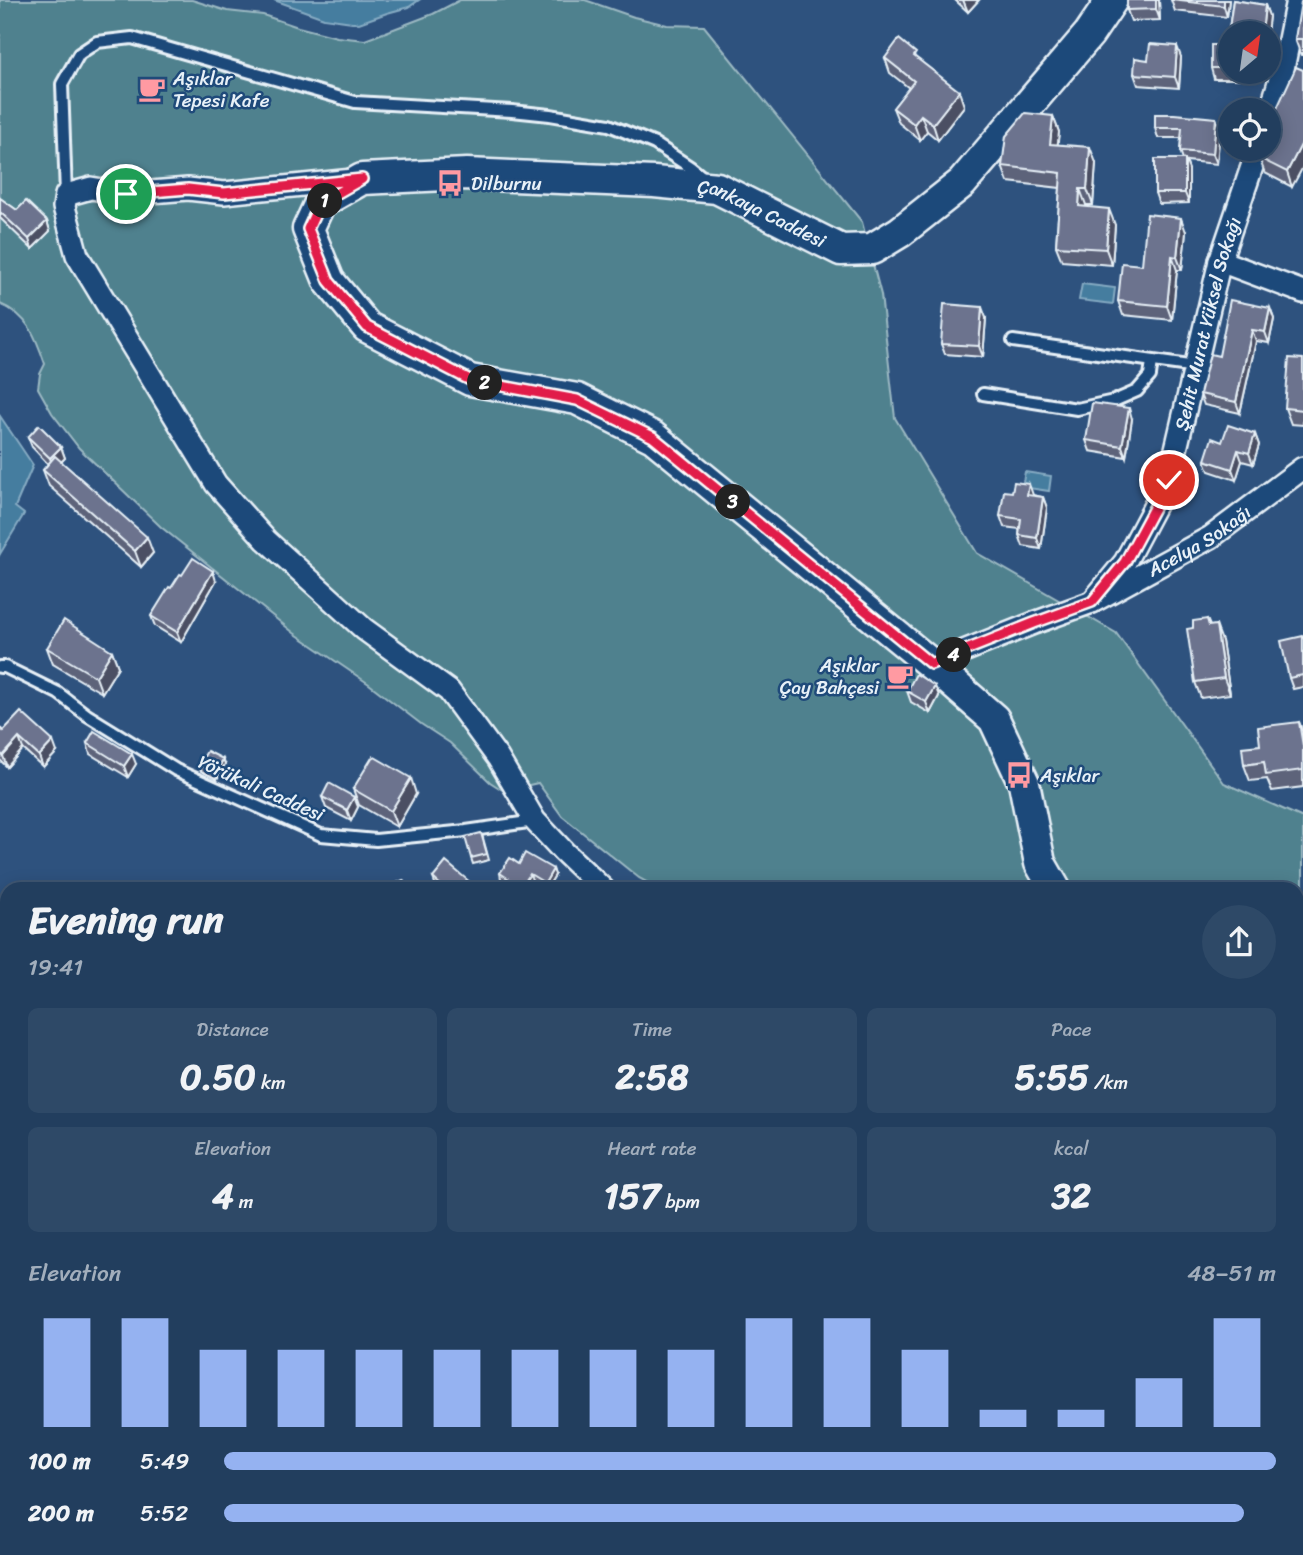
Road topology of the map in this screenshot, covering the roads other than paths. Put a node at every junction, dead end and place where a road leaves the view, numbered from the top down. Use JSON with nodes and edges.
{"nodes":[{"id":1,"x":1112,"y":0,"type":"edge"},
{"id":2,"x":1297,"y":0,"type":"edge"},
{"id":3,"x":1274,"y":98,"type":"edge"},
{"id":4,"x":1254,"y":161,"type":"edge"},
{"id":5,"x":362,"y":179,"type":"junction"},
{"id":6,"x":717,"y":188,"type":"junction"},
{"id":7,"x":65,"y":195,"type":"junction"},
{"id":8,"x":1220,"y":261,"type":"junction"},
{"id":9,"x":1303,"y":292,"type":"edge"},
{"id":10,"x":1013,"y":341,"type":"dead end"},
{"id":11,"x":1152,"y":361,"type":"junction"},
{"id":12,"x":1196,"y":367,"type":"junction"},
{"id":13,"x":983,"y":394,"type":"dead end"},
{"id":14,"x":1303,"y":468,"type":"edge"},
{"id":15,"x":1092,"y":602,"type":"junction"},
{"id":16,"x":931,"y":664,"type":"junction"},
{"id":17,"x":0,"y":667,"type":"edge"},
{"id":18,"x":536,"y":821,"type":"junction"},
{"id":19,"x":596,"y":882,"type":"edge"},
{"id":20,"x":1051,"y":882,"type":"edge"}],
"edges":[{"from":1,"to":6,"type":"street","name":"Çankaya Caddesi"},
{"from":2,"to":3,"type":"street"},
{"from":4,"to":8,"type":"street","name":"Şehit Murat Yüksel Sokağı"},
{"from":5,"to":6,"type":"street","name":"Çankaya Caddesi"},
{"from":5,"to":7,"type":"street"},
{"from":5,"to":16,"type":"street"},
{"from":6,"to":7,"type":"lane"},
{"from":7,"to":18,"type":"street"},
{"from":8,"to":9,"type":"street"},
{"from":8,"to":12,"type":"street","name":"Şehit Murat Yüksel Sokağı"},
{"from":10,"to":11,"type":"lane"},
{"from":11,"to":12,"type":"lane"},
{"from":11,"to":13,"type":"lane"},
{"from":12,"to":15,"type":"street","name":"Şehit Murat Yüksel Sokağı"},
{"from":14,"to":15,"type":"street","name":"Acelya Sokağı"},
{"from":15,"to":16,"type":"street","name":"Acelya Sokağı"},
{"from":16,"to":20,"type":"street"},
{"from":17,"to":18,"type":"lane","name":"Yörükali Caddesi"},
{"from":18,"to":19,"type":"street"}]}
